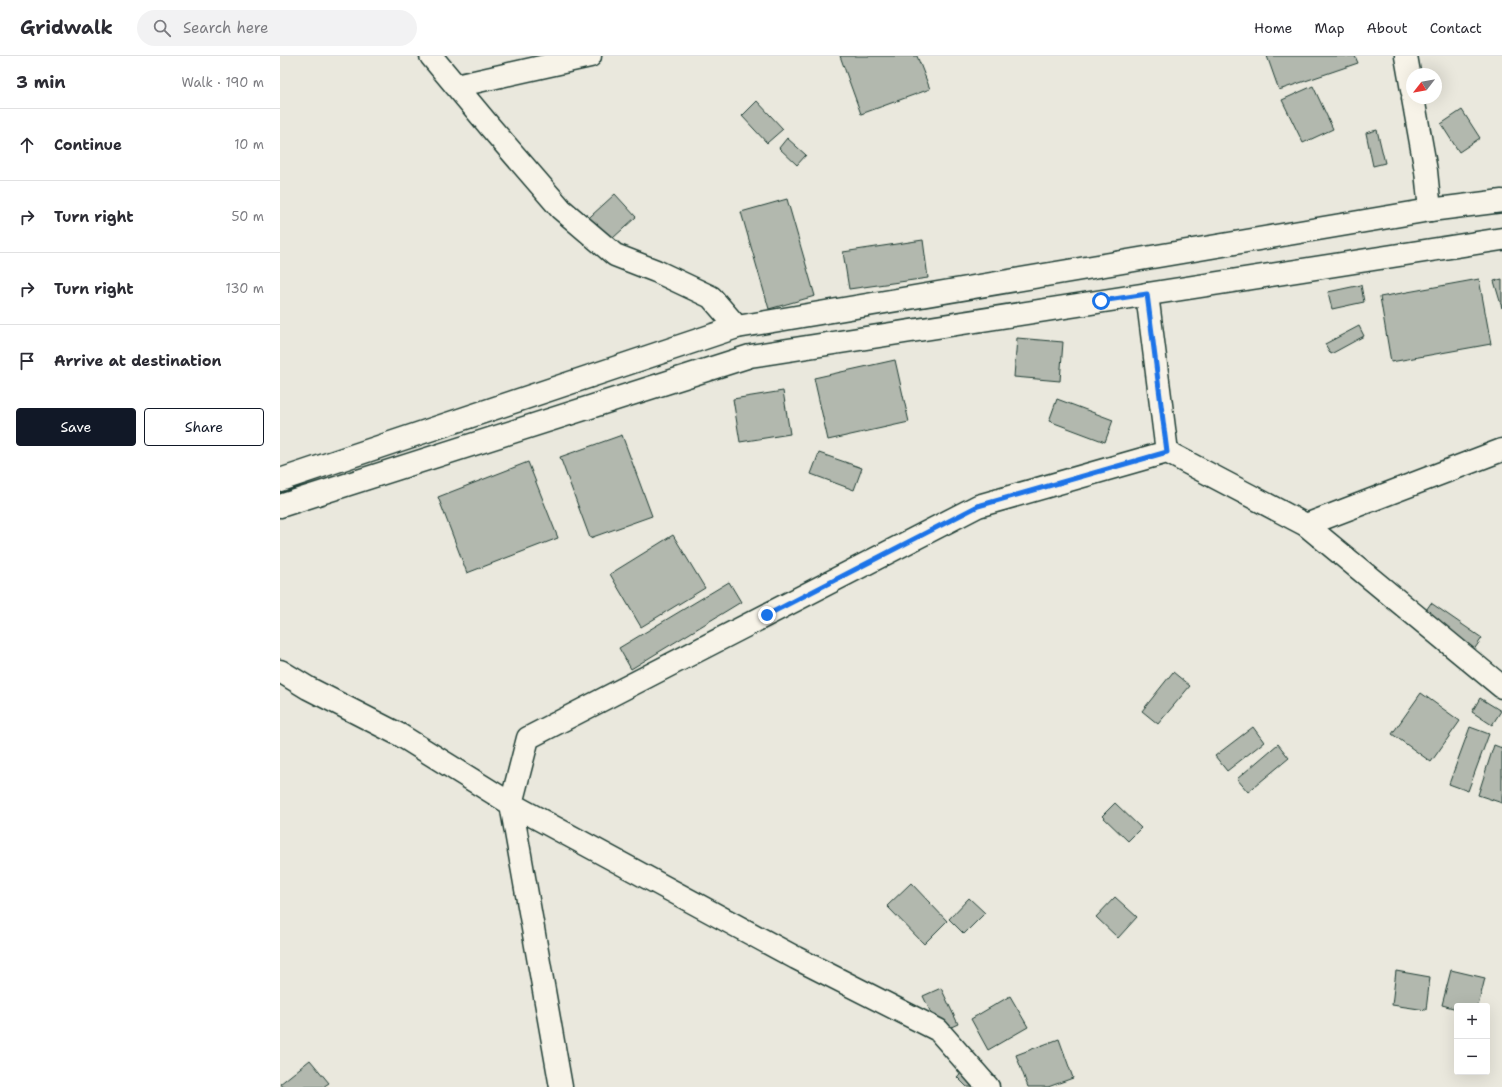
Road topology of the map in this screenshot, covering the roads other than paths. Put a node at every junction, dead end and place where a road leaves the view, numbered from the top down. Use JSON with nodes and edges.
{"nodes":[{"id":1,"x":431,"y":56,"type":"edge"},
{"id":2,"x":590,"y":56,"type":"edge"},
{"id":3,"x":1406,"y":56,"type":"edge"},
{"id":4,"x":1408,"y":68,"type":"edge"},
{"id":5,"x":456,"y":86,"type":"junction"},
{"id":6,"x":1414,"y":104,"type":"edge"},
{"id":7,"x":1502,"y":201,"type":"edge"},
{"id":8,"x":1430,"y":210,"type":"junction"},
{"id":9,"x":1502,"y":239,"type":"edge"},
{"id":10,"x":1147,"y":294,"type":"junction"},
{"id":11,"x":738,"y":327,"type":"junction"},
{"id":12,"x":1502,"y":450,"type":"edge"},
{"id":13,"x":1167,"y":452,"type":"junction"},
{"id":14,"x":280,"y":480,"type":"edge"},
{"id":15,"x":280,"y":506,"type":"edge"},
{"id":16,"x":1306,"y":525,"type":"junction"},
{"id":17,"x":280,"y":671,"type":"edge"},
{"id":18,"x":1502,"y":687,"type":"edge"},
{"id":19,"x":511,"y":804,"type":"junction"},
{"id":20,"x":561,"y":1087,"type":"edge"},
{"id":21,"x":988,"y":1087,"type":"edge"}],
"edges":[{"from":1,"to":5,"type":"street"},
{"from":2,"to":5,"type":"street"},
{"from":3,"to":4,"type":"street"},
{"from":5,"to":11,"type":"street"},
{"from":6,"to":8,"type":"street"},
{"from":7,"to":8,"type":"street"},
{"from":8,"to":11,"type":"street"},
{"from":9,"to":10,"type":"street"},
{"from":10,"to":13,"type":"street"},
{"from":10,"to":15,"type":"street"},
{"from":11,"to":14,"type":"street"},
{"from":12,"to":16,"type":"street"},
{"from":13,"to":16,"type":"street"},
{"from":13,"to":19,"type":"street"},
{"from":16,"to":18,"type":"street"},
{"from":17,"to":19,"type":"street"},
{"from":19,"to":20,"type":"street"},
{"from":19,"to":21,"type":"street"}]}
